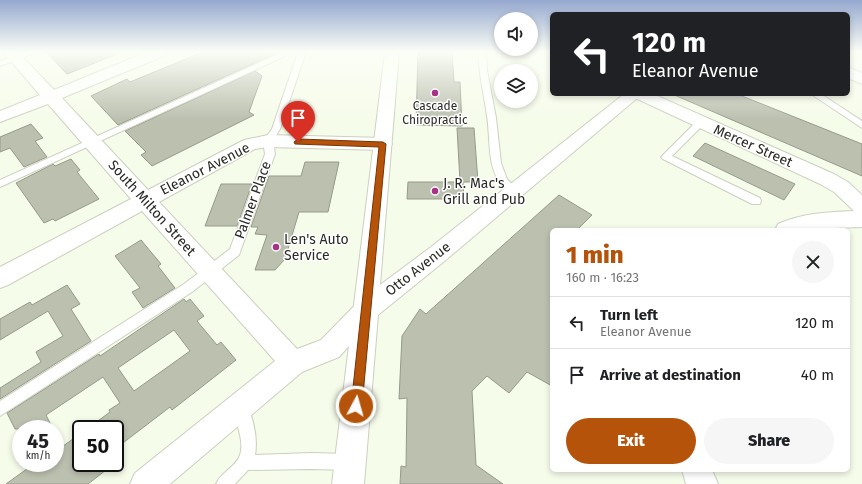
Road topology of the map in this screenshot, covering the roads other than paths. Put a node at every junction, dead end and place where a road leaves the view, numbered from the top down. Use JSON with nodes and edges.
{"nodes":[{"id":1,"x":30,"y":75,"type":"edge"},
{"id":2,"x":105,"y":75,"type":"edge"},
{"id":3,"x":240,"y":75,"type":"edge"},
{"id":4,"x":294,"y":75,"type":"edge"},
{"id":5,"x":390,"y":75,"type":"edge"},
{"id":6,"x":484,"y":75,"type":"edge"},
{"id":7,"x":632,"y":96,"type":"edge"},
{"id":8,"x":643,"y":96,"type":"edge"},
{"id":9,"x":818,"y":96,"type":"edge"},
{"id":10,"x":50,"y":97,"type":"junction"},
{"id":11,"x":0,"y":117,"type":"edge"},
{"id":12,"x":700,"y":123,"type":"junction"},
{"id":13,"x":862,"y":125,"type":"edge"},
{"id":14,"x":268,"y":141,"type":"junction"},
{"id":15,"x":92,"y":142,"type":"junction"},
{"id":16,"x":383,"y":144,"type":"junction"},
{"id":17,"x":0,"y":184,"type":"edge"},
{"id":18,"x":514,"y":192,"type":"junction"},
{"id":19,"x":145,"y":200,"type":"junction"},
{"id":20,"x":756,"y":202,"type":"dead end"},
{"id":21,"x":862,"y":207,"type":"edge"},
{"id":22,"x":862,"y":219,"type":"edge"},
{"id":23,"x":791,"y":228,"type":"edge"},
{"id":24,"x":210,"y":272,"type":"junction"},
{"id":25,"x":0,"y":278,"type":"edge"},
{"id":26,"x":367,"y":308,"type":"junction"},
{"id":27,"x":293,"y":363,"type":"junction"},
{"id":28,"x":241,"y":406,"type":"junction"},
{"id":29,"x":0,"y":409,"type":"edge"},
{"id":30,"x":245,"y":463,"type":"junction"},
{"id":31,"x":698,"y":472,"type":"edge"},
{"id":32,"x":349,"y":473,"type":"edge"},
{"id":33,"x":146,"y":484,"type":"edge"},
{"id":34,"x":224,"y":484,"type":"edge"},
{"id":35,"x":702,"y":484,"type":"edge"}],
"edges":[{"from":1,"to":10,"type":"street","name":"South Milton Street"},
{"from":2,"to":10,"type":"street"},
{"from":3,"to":15,"type":"lane"},
{"from":4,"to":14,"type":"lane","name":"Palmer Place"},
{"from":5,"to":16,"type":"street"},
{"from":6,"to":18,"type":"lane"},
{"from":7,"to":18,"type":"street","name":"Otto Avenue"},
{"from":8,"to":12,"type":"street","name":"Mercer Street"},
{"from":9,"to":13,"type":"lane"},
{"from":10,"to":11,"type":"street"},
{"from":10,"to":15,"type":"street","name":"South Milton Street"},
{"from":12,"to":20,"type":"lane"},
{"from":12,"to":21,"type":"street","name":"Mercer Street"},
{"from":14,"to":16,"type":"street","name":"Eleanor Avenue"},
{"from":14,"to":19,"type":"street","name":"Eleanor Avenue"},
{"from":14,"to":24,"type":"lane","name":"Palmer Place"},
{"from":15,"to":17,"type":"lane"},
{"from":15,"to":19,"type":"street","name":"South Milton Street"},
{"from":16,"to":26,"type":"street"},
{"from":18,"to":26,"type":"street","name":"Otto Avenue"},
{"from":19,"to":24,"type":"street","name":"South Milton Street"},
{"from":19,"to":25,"type":"street","name":"Eleanor Avenue"},
{"from":22,"to":23,"type":"street"},
{"from":24,"to":27,"type":"street","name":"South Milton Street"},
{"from":24,"to":29,"type":"lane","name":"Palmer Place"},
{"from":26,"to":27,"type":"street","name":"Otto Avenue"},
{"from":26,"to":32,"type":"street"},
{"from":27,"to":28,"type":"street","name":"Otto Avenue"},
{"from":28,"to":30,"type":"lane"},
{"from":28,"to":33,"type":"street","name":"Otto Avenue"},
{"from":30,"to":32,"type":"lane"},
{"from":30,"to":34,"type":"lane"},
{"from":31,"to":35,"type":"street"}]}
